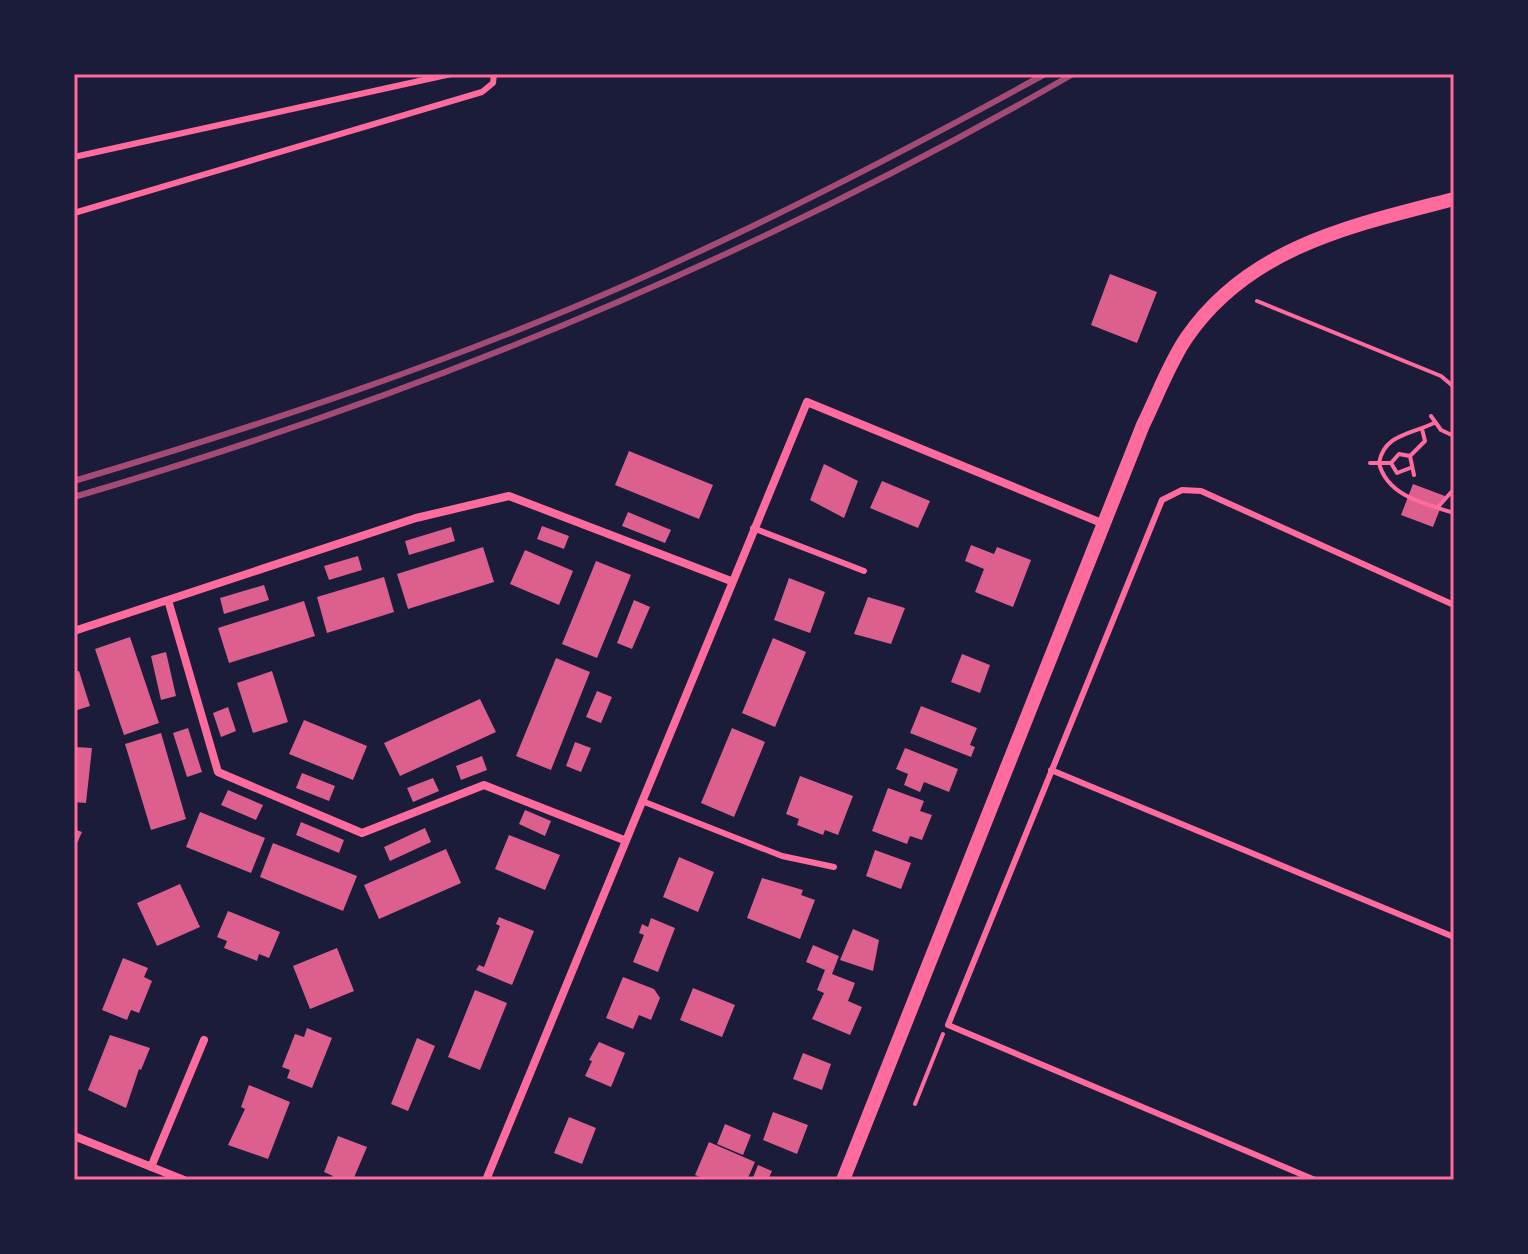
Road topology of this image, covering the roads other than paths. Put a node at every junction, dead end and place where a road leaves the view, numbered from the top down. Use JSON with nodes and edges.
{"nodes":[{"id":1,"x":451,"y":74,"type":"edge"},
{"id":2,"x":494,"y":74,"type":"edge"},
{"id":3,"x":74,"y":157,"type":"edge"},
{"id":4,"x":1454,"y":199,"type":"edge"},
{"id":5,"x":74,"y":213,"type":"edge"},
{"id":6,"x":1104,"y":524,"type":"junction"},
{"id":7,"x":753,"y":528,"type":"junction"},
{"id":8,"x":864,"y":571,"type":"dead end"},
{"id":9,"x":731,"y":581,"type":"junction"},
{"id":10,"x":168,"y":600,"type":"junction"},
{"id":11,"x":1454,"y":605,"type":"edge"},
{"id":12,"x":74,"y":631,"type":"edge"},
{"id":13,"x":1051,"y":770,"type":"junction"},
{"id":14,"x":640,"y":801,"type":"junction"},
{"id":15,"x":624,"y":840,"type":"junction"},
{"id":16,"x":834,"y":867,"type":"dead end"},
{"id":17,"x":1454,"y":937,"type":"edge"},
{"id":18,"x":204,"y":1040,"type":"dead end"},
{"id":19,"x":74,"y":1136,"type":"edge"},
{"id":20,"x":151,"y":1167,"type":"junction"},
{"id":21,"x":184,"y":1180,"type":"edge"},
{"id":22,"x":486,"y":1180,"type":"edge"},
{"id":23,"x":843,"y":1180,"type":"edge"},
{"id":24,"x":1315,"y":1180,"type":"edge"}],
"edges":[{"from":1,"to":3,"type":"lane"},
{"from":2,"to":5,"type":"lane"},
{"from":4,"to":6,"type":"street"},
{"from":6,"to":7,"type":"street"},
{"from":6,"to":23,"type":"street"},
{"from":7,"to":8,"type":"lane"},
{"from":7,"to":9,"type":"street"},
{"from":9,"to":10,"type":"street"},
{"from":9,"to":14,"type":"street"},
{"from":10,"to":12,"type":"street"},
{"from":10,"to":15,"type":"street"},
{"from":11,"to":13,"type":"lane"},
{"from":13,"to":17,"type":"lane"},
{"from":13,"to":24,"type":"lane"},
{"from":14,"to":15,"type":"street"},
{"from":14,"to":16,"type":"lane"},
{"from":15,"to":22,"type":"street"},
{"from":18,"to":20,"type":"street"},
{"from":19,"to":20,"type":"street"},
{"from":20,"to":21,"type":"street"}]}
